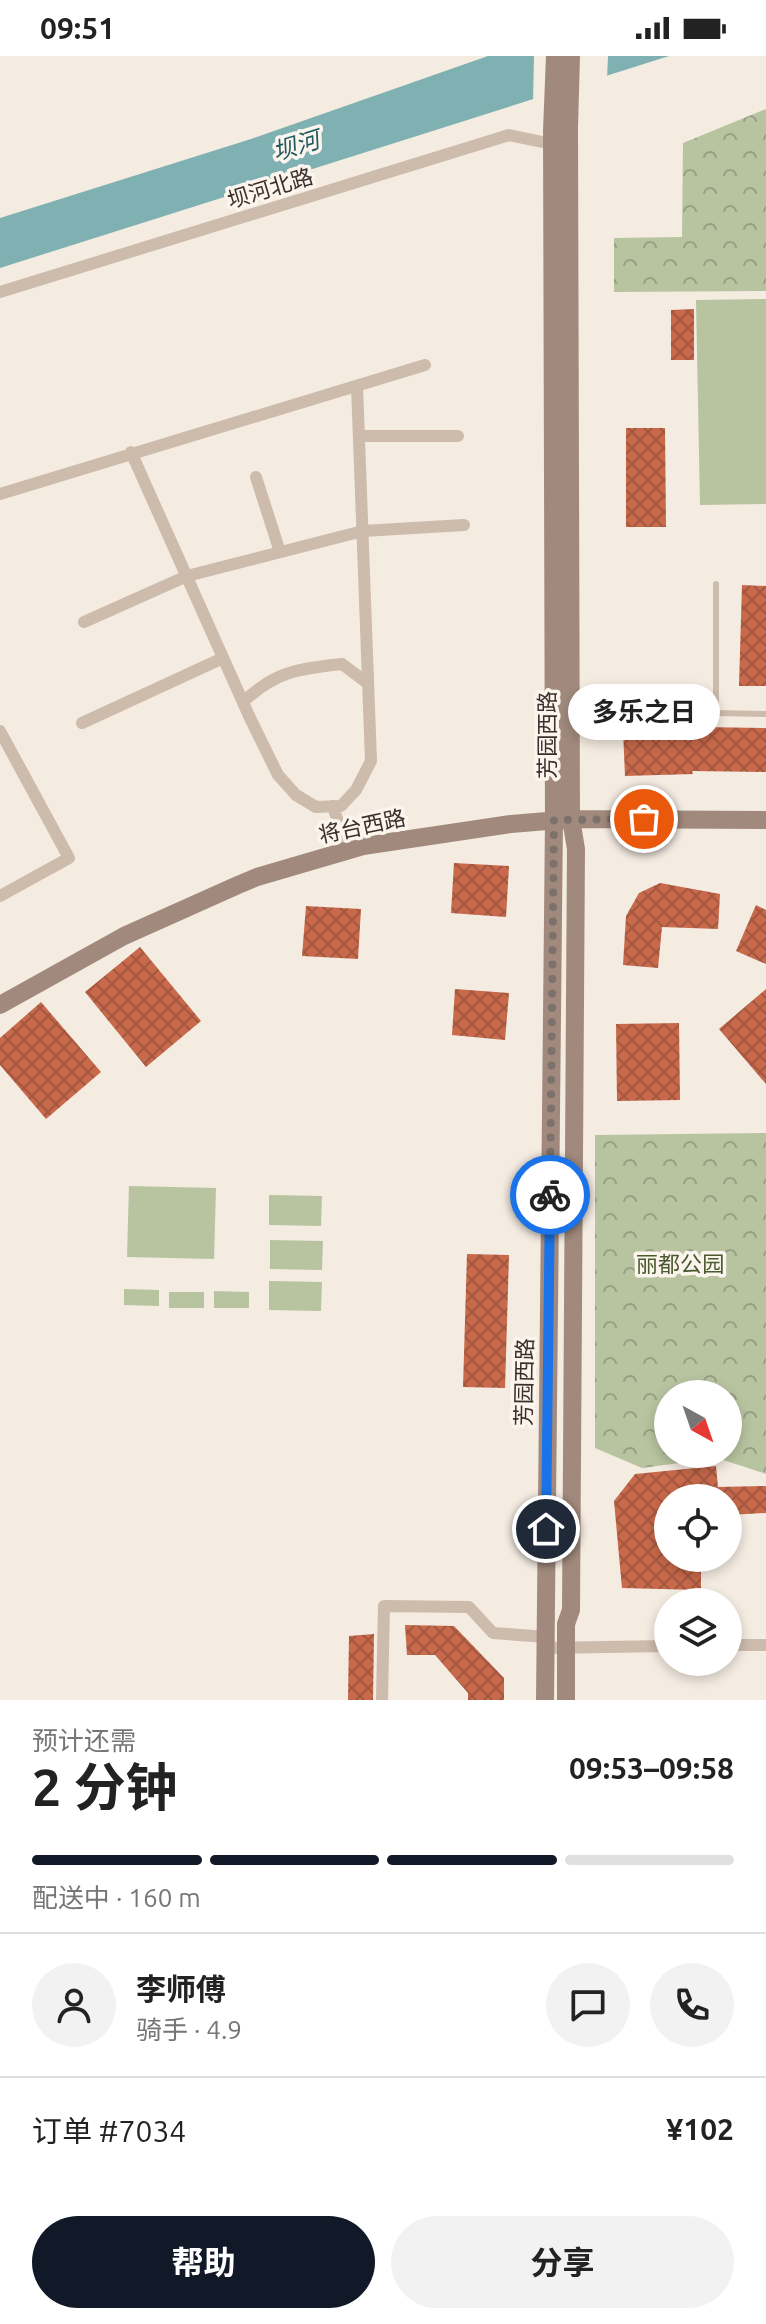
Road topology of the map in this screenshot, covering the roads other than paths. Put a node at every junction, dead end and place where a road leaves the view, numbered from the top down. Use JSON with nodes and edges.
{"nodes":[{"id":1,"x":555,"y":56,"type":"edge"},
{"id":2,"x":571,"y":56,"type":"edge"},
{"id":3,"x":558,"y":134,"type":"junction"},
{"id":4,"x":0,"y":292,"type":"edge"},
{"id":5,"x":425,"y":365,"type":"dead end"},
{"id":6,"x":357,"y":386,"type":"junction"},
{"id":7,"x":360,"y":436,"type":"junction"},
{"id":8,"x":458,"y":436,"type":"dead end"},
{"id":9,"x":131,"y":452,"type":"junction"},
{"id":10,"x":256,"y":477,"type":"dead end"},
{"id":11,"x":0,"y":494,"type":"edge"},
{"id":12,"x":464,"y":525,"type":"dead end"},
{"id":13,"x":363,"y":531,"type":"junction"},
{"id":14,"x":280,"y":552,"type":"junction"},
{"id":15,"x":187,"y":576,"type":"junction"},
{"id":16,"x":716,"y":584,"type":"dead end"},
{"id":17,"x":84,"y":622,"type":"dead end"},
{"id":18,"x":223,"y":658,"type":"junction"},
{"id":19,"x":366,"y":682,"type":"junction"},
{"id":20,"x":243,"y":702,"type":"junction"},
{"id":21,"x":766,"y":714,"type":"edge"},
{"id":22,"x":82,"y":723,"type":"dead end"},
{"id":23,"x":0,"y":731,"type":"edge"},
{"id":24,"x":333,"y":806,"type":"junction"},
{"id":25,"x":562,"y":819,"type":"junction"},
{"id":26,"x":766,"y":820,"type":"edge"},
{"id":27,"x":347,"y":851,"type":"junction"},
{"id":28,"x":0,"y":896,"type":"edge"},
{"id":29,"x":0,"y":1005,"type":"edge"},
{"id":30,"x":546,"y":1643,"type":"junction"},
{"id":31,"x":742,"y":1645,"type":"edge"},
{"id":32,"x":766,"y":1645,"type":"edge"},
{"id":33,"x":654,"y":1646,"type":"edge"},
{"id":34,"x":566,"y":1647,"type":"junction"},
{"id":35,"x":382,"y":1700,"type":"edge"},
{"id":36,"x":545,"y":1700,"type":"edge"},
{"id":37,"x":566,"y":1700,"type":"edge"}],
"edges":[{"from":1,"to":3,"type":"main road","name":"芳园西路"},
{"from":2,"to":3,"type":"main road","name":"芳园西路"},
{"from":3,"to":4,"type":"street","name":"坝河北路"},
{"from":3,"to":25,"type":"main road","name":"芳园西路"},
{"from":5,"to":6,"type":"street"},
{"from":6,"to":7,"type":"street"},
{"from":6,"to":9,"type":"street"},
{"from":7,"to":8,"type":"street"},
{"from":7,"to":13,"type":"street"},
{"from":9,"to":11,"type":"street"},
{"from":9,"to":15,"type":"street"},
{"from":10,"to":14,"type":"street"},
{"from":12,"to":13,"type":"street"},
{"from":13,"to":14,"type":"street"},
{"from":13,"to":19,"type":"street"},
{"from":14,"to":15,"type":"street"},
{"from":15,"to":17,"type":"street"},
{"from":15,"to":18,"type":"street"},
{"from":16,"to":21,"type":"lane"},
{"from":18,"to":20,"type":"street"},
{"from":18,"to":22,"type":"street"},
{"from":19,"to":20,"type":"street"},
{"from":19,"to":24,"type":"street"},
{"from":20,"to":24,"type":"street"},
{"from":23,"to":28,"type":"street"},
{"from":24,"to":27,"type":"street"},
{"from":25,"to":26,"type":"main road","name":"将台西路"},
{"from":25,"to":27,"type":"main road","name":"将台西路"},
{"from":25,"to":30,"type":"main road","name":"芳园西路"},
{"from":25,"to":34,"type":"main road","name":"芳园西路"},
{"from":27,"to":29,"type":"main road","name":"将台西路"},
{"from":30,"to":34,"type":"street"},
{"from":30,"to":35,"type":"street"},
{"from":30,"to":36,"type":"main road","name":"芳园西路"},
{"from":31,"to":32,"type":"street"},
{"from":33,"to":34,"type":"street"},
{"from":34,"to":37,"type":"main road","name":"芳园西路"}]}
